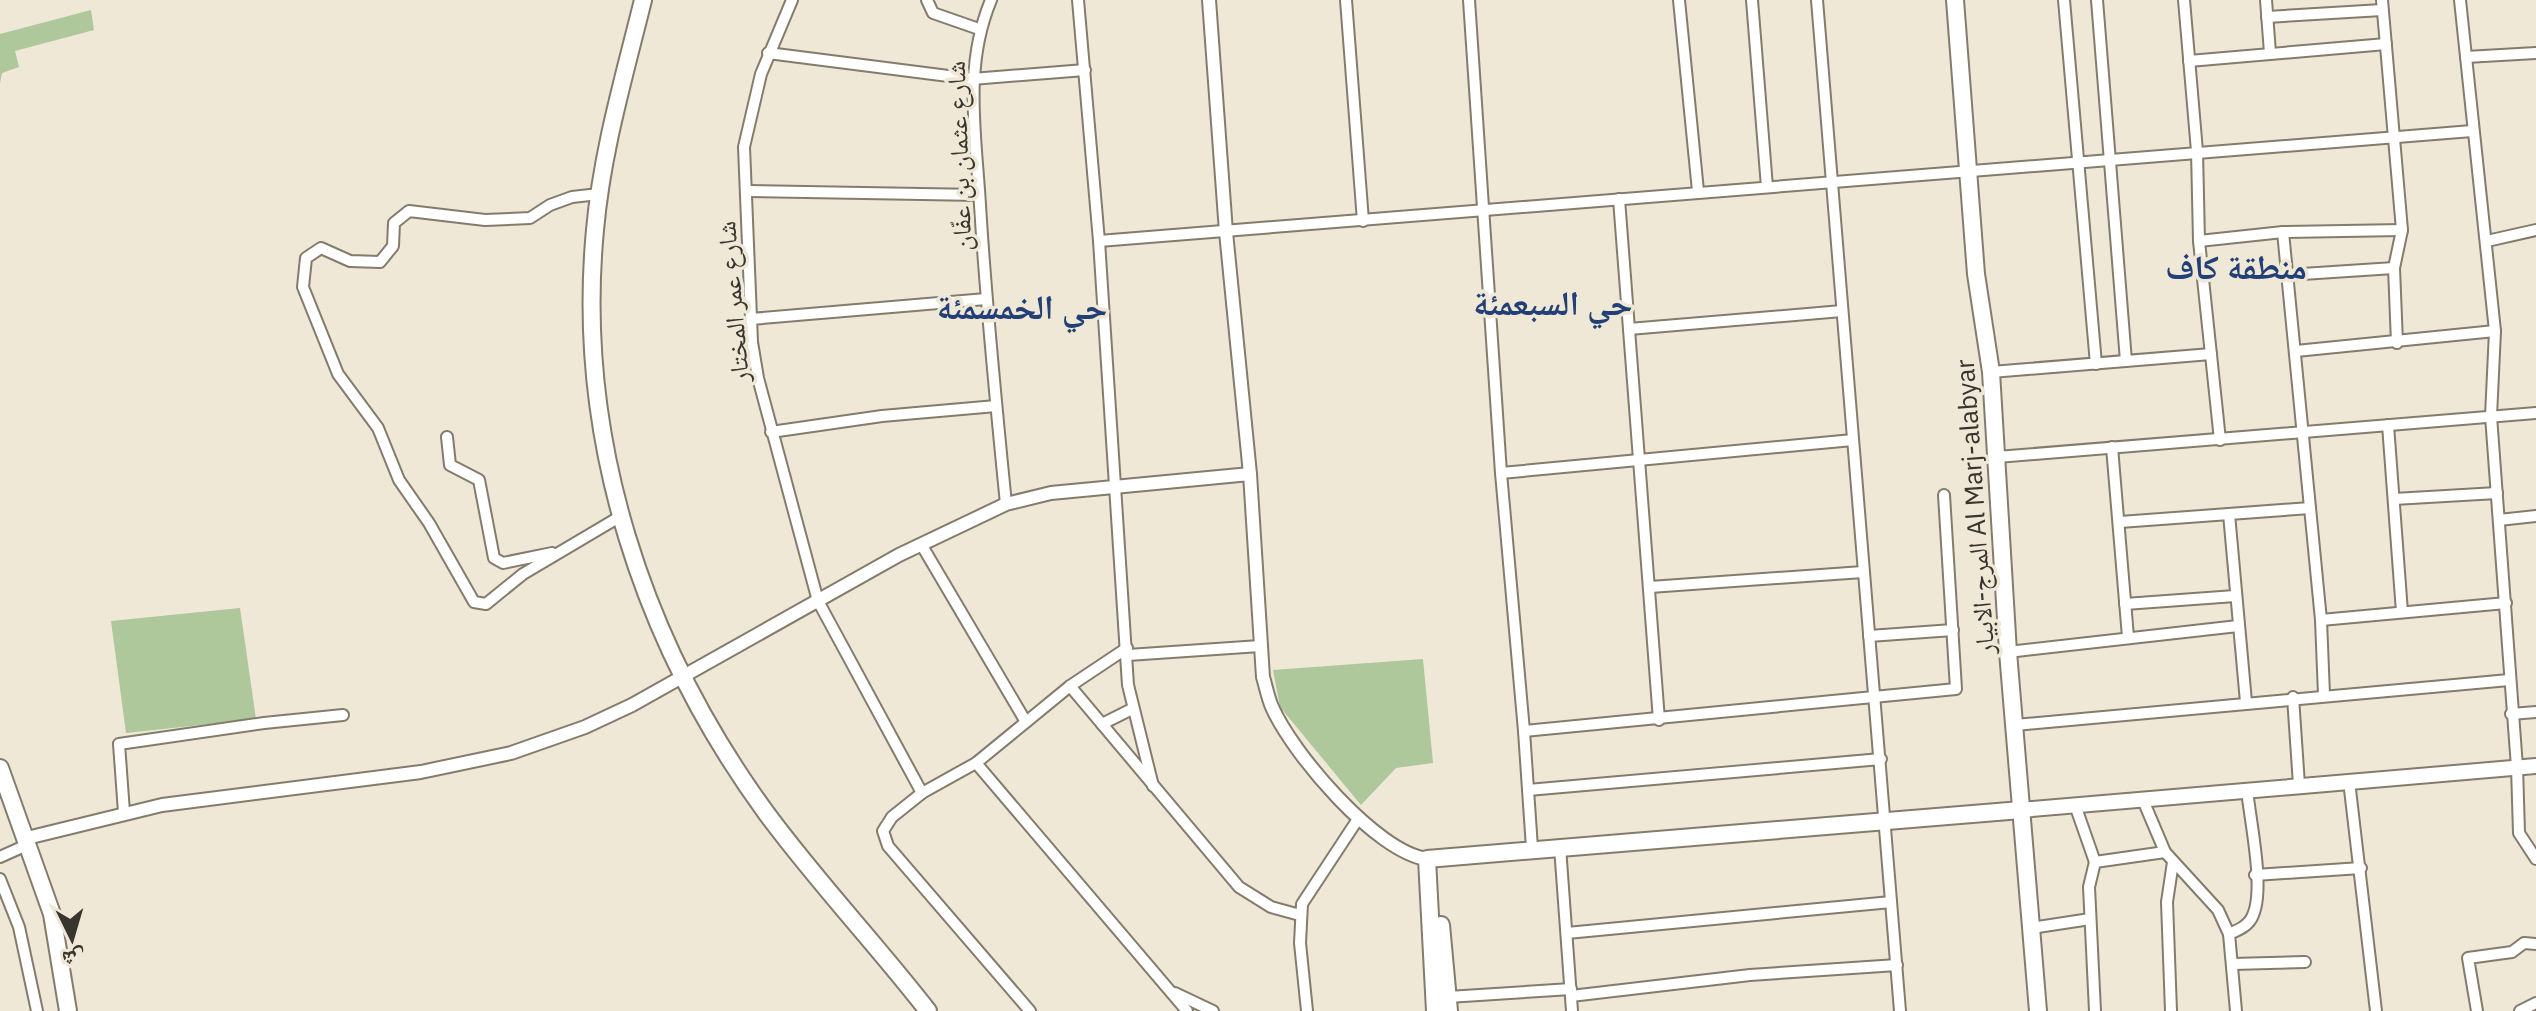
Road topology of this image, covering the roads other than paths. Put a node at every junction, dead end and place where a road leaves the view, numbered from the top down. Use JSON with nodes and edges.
{"nodes":[{"id":1,"x":643,"y":0,"type":"edge"},
{"id":2,"x":792,"y":0,"type":"edge"},
{"id":3,"x":927,"y":0,"type":"edge"},
{"id":4,"x":991,"y":0,"type":"edge"},
{"id":5,"x":1078,"y":0,"type":"edge"},
{"id":6,"x":1209,"y":0,"type":"edge"},
{"id":7,"x":1346,"y":0,"type":"edge"},
{"id":8,"x":1469,"y":0,"type":"edge"},
{"id":9,"x":1679,"y":0,"type":"edge"},
{"id":10,"x":1752,"y":0,"type":"edge"},
{"id":11,"x":1817,"y":0,"type":"edge"},
{"id":12,"x":1955,"y":0,"type":"edge"},
{"id":13,"x":2064,"y":0,"type":"edge"},
{"id":14,"x":2097,"y":0,"type":"edge"},
{"id":15,"x":2184,"y":0,"type":"edge"},
{"id":16,"x":2266,"y":0,"type":"edge"},
{"id":17,"x":2460,"y":0,"type":"edge"},
{"id":18,"x":2382,"y":5,"type":"edge"},
{"id":19,"x":2267,"y":17,"type":"junction"},
{"id":20,"x":979,"y":29,"type":"junction"},
{"id":21,"x":2386,"y":44,"type":"junction"},
{"id":22,"x":768,"y":53,"type":"junction"},
{"id":23,"x":2270,"y":53,"type":"junction"},
{"id":24,"x":2536,"y":53,"type":"edge"},
{"id":25,"x":2466,"y":57,"type":"junction"},
{"id":26,"x":2189,"y":61,"type":"junction"},
{"id":27,"x":1085,"y":70,"type":"junction"},
{"id":28,"x":972,"y":79,"type":"junction"},
{"id":29,"x":2472,"y":131,"type":"junction"},
{"id":30,"x":2394,"y":136,"type":"junction"},
{"id":31,"x":2197,"y":151,"type":"junction"},
{"id":32,"x":2110,"y":159,"type":"junction"},
{"id":33,"x":2079,"y":162,"type":"junction"},
{"id":34,"x":1970,"y":173,"type":"junction"},
{"id":35,"x":1831,"y":182,"type":"junction"},
{"id":36,"x":1767,"y":187,"type":"junction"},
{"id":37,"x":746,"y":191,"type":"junction"},
{"id":38,"x":1698,"y":191,"type":"junction"},
{"id":39,"x":599,"y":194,"type":"junction"},
{"id":40,"x":979,"y":195,"type":"junction"},
{"id":41,"x":1619,"y":199,"type":"junction"},
{"id":42,"x":1483,"y":210,"type":"junction"},
{"id":43,"x":1363,"y":221,"type":"junction"},
{"id":44,"x":2402,"y":230,"type":"junction"},
{"id":45,"x":2536,"y":230,"type":"edge"},
{"id":46,"x":1226,"y":232,"type":"junction"},
{"id":47,"x":2283,"y":232,"type":"junction"},
{"id":48,"x":1099,"y":241,"type":"junction"},
{"id":49,"x":2199,"y":241,"type":"junction"},
{"id":50,"x":2487,"y":241,"type":"junction"},
{"id":51,"x":2394,"y":268,"type":"junction"},
{"id":52,"x":2287,"y":275,"type":"junction"},
{"id":53,"x":986,"y":299,"type":"junction"},
{"id":54,"x":1842,"y":311,"type":"junction"},
{"id":55,"x":751,"y":319,"type":"junction"},
{"id":56,"x":1629,"y":329,"type":"junction"},
{"id":57,"x":2495,"y":331,"type":"junction"},
{"id":58,"x":2397,"y":343,"type":"junction"},
{"id":59,"x":2296,"y":351,"type":"junction"},
{"id":60,"x":2211,"y":354,"type":"junction"},
{"id":61,"x":2126,"y":361,"type":"junction"},
{"id":62,"x":2096,"y":364,"type":"junction"},
{"id":63,"x":1991,"y":372,"type":"junction"},
{"id":64,"x":996,"y":406,"type":"junction"},
{"id":65,"x":2536,"y":413,"type":"edge"},
{"id":66,"x":2491,"y":416,"type":"junction"},
{"id":67,"x":2388,"y":425,"type":"junction"},
{"id":68,"x":771,"y":432,"type":"junction"},
{"id":69,"x":2303,"y":433,"type":"junction"},
{"id":70,"x":447,"y":437,"type":"dead end"},
{"id":71,"x":1853,"y":440,"type":"junction"},
{"id":72,"x":2220,"y":440,"type":"junction"},
{"id":73,"x":2112,"y":447,"type":"junction"},
{"id":74,"x":1997,"y":457,"type":"junction"},
{"id":75,"x":1640,"y":460,"type":"junction"},
{"id":76,"x":1501,"y":473,"type":"junction"},
{"id":77,"x":1250,"y":474,"type":"junction"},
{"id":78,"x":1115,"y":486,"type":"junction"},
{"id":79,"x":2497,"y":493,"type":"junction"},
{"id":80,"x":1944,"y":495,"type":"dead end"},
{"id":81,"x":2394,"y":499,"type":"junction"},
{"id":82,"x":1006,"y":504,"type":"junction"},
{"id":83,"x":2310,"y":508,"type":"junction"},
{"id":84,"x":2229,"y":514,"type":"junction"},
{"id":85,"x":621,"y":516,"type":"junction"},
{"id":86,"x":2536,"y":516,"type":"edge"},
{"id":87,"x":2499,"y":520,"type":"junction"},
{"id":88,"x":2120,"y":522,"type":"junction"},
{"id":89,"x":921,"y":544,"type":"junction"},
{"id":90,"x":558,"y":552,"type":"junction"},
{"id":91,"x":1863,"y":572,"type":"junction"},
{"id":92,"x":1650,"y":587,"type":"junction"},
{"id":93,"x":2235,"y":596,"type":"junction"},
{"id":94,"x":818,"y":601,"type":"junction"},
{"id":95,"x":2506,"y":603,"type":"junction"},
{"id":96,"x":2125,"y":604,"type":"junction"},
{"id":97,"x":2402,"y":612,"type":"junction"},
{"id":98,"x":2321,"y":620,"type":"junction"},
{"id":99,"x":2238,"y":626,"type":"junction"},
{"id":100,"x":1953,"y":630,"type":"junction"},
{"id":101,"x":1869,"y":636,"type":"junction"},
{"id":102,"x":2128,"y":637,"type":"junction"},
{"id":103,"x":1260,"y":646,"type":"junction"},
{"id":104,"x":1127,"y":652,"type":"junction"},
{"id":105,"x":2008,"y":652,"type":"junction"},
{"id":106,"x":682,"y":679,"type":"junction"},
{"id":107,"x":2509,"y":680,"type":"junction"},
{"id":108,"x":1070,"y":686,"type":"junction"},
{"id":109,"x":2324,"y":695,"type":"junction"},
{"id":110,"x":2293,"y":697,"type":"junction"},
{"id":111,"x":1875,"y":698,"type":"junction"},
{"id":112,"x":2246,"y":702,"type":"junction"},
{"id":113,"x":1132,"y":709,"type":"junction"},
{"id":114,"x":2536,"y":712,"type":"edge"},
{"id":115,"x":2511,"y":714,"type":"junction"},
{"id":116,"x":343,"y":715,"type":"dead end"},
{"id":117,"x":1659,"y":720,"type":"junction"},
{"id":118,"x":1026,"y":722,"type":"junction"},
{"id":119,"x":1102,"y":724,"type":"junction"},
{"id":120,"x":2015,"y":725,"type":"junction"},
{"id":121,"x":1524,"y":731,"type":"junction"},
{"id":122,"x":1881,"y":759,"type":"junction"},
{"id":123,"x":976,"y":763,"type":"junction"},
{"id":124,"x":2536,"y":766,"type":"edge"},
{"id":125,"x":2517,"y":767,"type":"junction"},
{"id":126,"x":0,"y":768,"type":"edge"},
{"id":127,"x":2349,"y":781,"type":"junction"},
{"id":128,"x":2299,"y":785,"type":"junction"},
{"id":129,"x":1153,"y":786,"type":"junction"},
{"id":130,"x":1528,"y":790,"type":"junction"},
{"id":131,"x":2247,"y":790,"type":"junction"},
{"id":132,"x":922,"y":793,"type":"junction"},
{"id":133,"x":2143,"y":800,"type":"junction"},
{"id":134,"x":2075,"y":805,"type":"junction"},
{"id":135,"x":2021,"y":810,"type":"junction"},
{"id":136,"x":124,"y":812,"type":"junction"},
{"id":137,"x":1358,"y":819,"type":"junction"},
{"id":138,"x":1885,"y":820,"type":"junction"},
{"id":139,"x":28,"y":841,"type":"junction"},
{"id":140,"x":1560,"y":847,"type":"junction"},
{"id":141,"x":1532,"y":848,"type":"junction"},
{"id":142,"x":2165,"y":852,"type":"junction"},
{"id":143,"x":0,"y":857,"type":"edge"},
{"id":144,"x":1431,"y":858,"type":"junction"},
{"id":145,"x":2536,"y":859,"type":"edge"},
{"id":146,"x":2095,"y":862,"type":"junction"},
{"id":147,"x":2173,"y":862,"type":"junction"},
{"id":148,"x":2361,"y":868,"type":"junction"},
{"id":149,"x":2255,"y":875,"type":"junction"},
{"id":150,"x":0,"y":879,"type":"edge"},
{"id":151,"x":1891,"y":902,"type":"junction"},
{"id":152,"x":1300,"y":915,"type":"junction"},
{"id":153,"x":2090,"y":919,"type":"junction"},
{"id":154,"x":2031,"y":928,"type":"junction"},
{"id":155,"x":1567,"y":933,"type":"junction"},
{"id":156,"x":2229,"y":934,"type":"junction"},
{"id":157,"x":2536,"y":944,"type":"edge"},
{"id":158,"x":2305,"y":962,"type":"dead end"},
{"id":159,"x":2233,"y":964,"type":"junction"},
{"id":160,"x":1897,"y":965,"type":"junction"},
{"id":161,"x":1169,"y":990,"type":"junction"},
{"id":162,"x":1571,"y":992,"type":"junction"},
{"id":163,"x":2536,"y":1003,"type":"edge"},
{"id":164,"x":1448,"y":1004,"type":"edge"},
{"id":165,"x":37,"y":1011,"type":"edge"},
{"id":166,"x":68,"y":1011,"type":"edge"},
{"id":167,"x":928,"y":1011,"type":"edge"},
{"id":168,"x":1030,"y":1011,"type":"edge"},
{"id":169,"x":1187,"y":1011,"type":"edge"},
{"id":170,"x":1213,"y":1011,"type":"edge"},
{"id":171,"x":1307,"y":1011,"type":"edge"},
{"id":172,"x":1435,"y":1011,"type":"edge"},
{"id":173,"x":1572,"y":1011,"type":"edge"},
{"id":174,"x":1900,"y":1011,"type":"edge"},
{"id":175,"x":2038,"y":1011,"type":"edge"},
{"id":176,"x":2095,"y":1011,"type":"edge"},
{"id":177,"x":2171,"y":1011,"type":"edge"},
{"id":178,"x":2236,"y":1011,"type":"edge"},
{"id":179,"x":2376,"y":1011,"type":"edge"},
{"id":180,"x":2477,"y":1011,"type":"edge"},
{"id":181,"x":2520,"y":1011,"type":"edge"}],
"edges":[{"from":1,"to":39,"type":"main road"},
{"from":2,"to":22,"type":"street","name":"شارع عمر المختار"},
{"from":3,"to":20,"type":"street"},
{"from":4,"to":20,"type":"street","name":"شارع عثمان بن عفّان"},
{"from":5,"to":27,"type":"street"},
{"from":6,"to":46,"type":"street"},
{"from":7,"to":43,"type":"street"},
{"from":8,"to":42,"type":"street"},
{"from":9,"to":38,"type":"street"},
{"from":10,"to":36,"type":"street"},
{"from":11,"to":35,"type":"street"},
{"from":12,"to":34,"type":"main road","name":"المرج-الابيار Al Marj-alabyar"},
{"from":13,"to":33,"type":"street"},
{"from":14,"to":32,"type":"street"},
{"from":15,"to":26,"type":"street"},
{"from":16,"to":19,"type":"street"},
{"from":17,"to":25,"type":"street"},
{"from":18,"to":19,"type":"street"},
{"from":18,"to":21,"type":"street"},
{"from":19,"to":23,"type":"street"},
{"from":20,"to":28,"type":"street","name":"شارع عثمان بن عفّان"},
{"from":21,"to":23,"type":"street"},
{"from":21,"to":30,"type":"street"},
{"from":22,"to":28,"type":"street"},
{"from":22,"to":37,"type":"street","name":"شارع عمر المختار"},
{"from":23,"to":26,"type":"street"},
{"from":24,"to":25,"type":"street"},
{"from":25,"to":29,"type":"street"},
{"from":26,"to":31,"type":"street"},
{"from":27,"to":28,"type":"street"},
{"from":27,"to":48,"type":"street"},
{"from":28,"to":40,"type":"street","name":"شارع عثمان بن عفّان"},
{"from":29,"to":30,"type":"street"},
{"from":29,"to":50,"type":"street"},
{"from":30,"to":31,"type":"street"},
{"from":30,"to":44,"type":"street"},
{"from":31,"to":32,"type":"street"},
{"from":31,"to":49,"type":"street"},
{"from":32,"to":33,"type":"street"},
{"from":32,"to":61,"type":"street"},
{"from":33,"to":34,"type":"street"},
{"from":33,"to":62,"type":"street"},
{"from":34,"to":35,"type":"street"},
{"from":34,"to":63,"type":"main road","name":"المرج-الابيار Al Marj-alabyar"},
{"from":35,"to":36,"type":"street"},
{"from":35,"to":54,"type":"street"},
{"from":36,"to":38,"type":"street"},
{"from":37,"to":40,"type":"street"},
{"from":37,"to":55,"type":"street","name":"شارع عمر المختار"},
{"from":38,"to":41,"type":"street"},
{"from":39,"to":85,"type":"main road"},
{"from":39,"to":90,"type":"street"},
{"from":40,"to":53,"type":"street","name":"شارع عثمان بن عفّان"},
{"from":41,"to":42,"type":"street"},
{"from":41,"to":56,"type":"street"},
{"from":42,"to":43,"type":"street"},
{"from":42,"to":76,"type":"street"},
{"from":43,"to":46,"type":"street"},
{"from":44,"to":47,"type":"street"},
{"from":44,"to":51,"type":"street"},
{"from":45,"to":50,"type":"street"},
{"from":46,"to":48,"type":"street"},
{"from":46,"to":77,"type":"street"},
{"from":47,"to":49,"type":"street"},
{"from":47,"to":52,"type":"street"},
{"from":48,"to":78,"type":"street"},
{"from":49,"to":60,"type":"street"},
{"from":50,"to":57,"type":"street"},
{"from":51,"to":52,"type":"street"},
{"from":51,"to":58,"type":"street"},
{"from":52,"to":59,"type":"street"},
{"from":53,"to":55,"type":"street"},
{"from":53,"to":64,"type":"street","name":"شارع عثمان بن عفّان"},
{"from":54,"to":56,"type":"street"},
{"from":54,"to":71,"type":"street"},
{"from":55,"to":68,"type":"street","name":"شارع عمر المختار"},
{"from":56,"to":75,"type":"street"},
{"from":57,"to":58,"type":"street"},
{"from":57,"to":66,"type":"street"},
{"from":58,"to":59,"type":"street"},
{"from":59,"to":69,"type":"street"},
{"from":60,"to":61,"type":"street"},
{"from":60,"to":72,"type":"street"},
{"from":61,"to":62,"type":"street"},
{"from":62,"to":63,"type":"street"},
{"from":63,"to":74,"type":"main road","name":"المرج-الابيار Al Marj-alabyar"},
{"from":64,"to":68,"type":"street"},
{"from":64,"to":82,"type":"street","name":"شارع عثمان بن عفّان"},
{"from":65,"to":66,"type":"street"},
{"from":66,"to":67,"type":"street"},
{"from":66,"to":79,"type":"street"},
{"from":67,"to":69,"type":"street"},
{"from":67,"to":81,"type":"street"},
{"from":68,"to":94,"type":"street","name":"شارع عمر المختار"},
{"from":69,"to":72,"type":"street"},
{"from":69,"to":83,"type":"street"},
{"from":70,"to":90,"type":"street"},
{"from":71,"to":75,"type":"street"},
{"from":71,"to":91,"type":"street"},
{"from":72,"to":73,"type":"street"},
{"from":73,"to":74,"type":"street"},
{"from":73,"to":88,"type":"street"},
{"from":74,"to":105,"type":"main road","name":"المرج-الابيار Al Marj-alabyar"},
{"from":75,"to":76,"type":"street"},
{"from":75,"to":92,"type":"street"},
{"from":76,"to":121,"type":"street"},
{"from":77,"to":78,"type":"street"},
{"from":77,"to":103,"type":"street"},
{"from":78,"to":82,"type":"street"},
{"from":78,"to":104,"type":"street"},
{"from":79,"to":81,"type":"street"},
{"from":79,"to":87,"type":"street"},
{"from":80,"to":100,"type":"street"},
{"from":81,"to":97,"type":"street"},
{"from":82,"to":89,"type":"street"},
{"from":83,"to":84,"type":"street"},
{"from":83,"to":98,"type":"street"},
{"from":84,"to":88,"type":"street"},
{"from":84,"to":93,"type":"street"},
{"from":85,"to":90,"type":"street"},
{"from":85,"to":106,"type":"main road"},
{"from":86,"to":87,"type":"street"},
{"from":87,"to":95,"type":"street"},
{"from":88,"to":96,"type":"street"},
{"from":89,"to":94,"type":"street"},
{"from":89,"to":118,"type":"street"},
{"from":91,"to":92,"type":"street"},
{"from":91,"to":101,"type":"street"},
{"from":92,"to":117,"type":"street"},
{"from":93,"to":96,"type":"street"},
{"from":93,"to":99,"type":"street"},
{"from":94,"to":106,"type":"street"},
{"from":94,"to":132,"type":"street","name":"شارع عمر المختار"},
{"from":95,"to":97,"type":"street"},
{"from":95,"to":107,"type":"street"},
{"from":96,"to":102,"type":"street"},
{"from":97,"to":98,"type":"street"},
{"from":98,"to":109,"type":"street"},
{"from":99,"to":102,"type":"street"},
{"from":99,"to":112,"type":"street"},
{"from":100,"to":101,"type":"street"},
{"from":100,"to":111,"type":"street"},
{"from":101,"to":111,"type":"street"},
{"from":102,"to":105,"type":"street"},
{"from":103,"to":104,"type":"street"},
{"from":103,"to":137,"type":"street"},
{"from":104,"to":108,"type":"street"},
{"from":104,"to":113,"type":"street"},
{"from":105,"to":120,"type":"main road","name":"المرج-الابيار Al Marj-alabyar"},
{"from":106,"to":136,"type":"street"},
{"from":106,"to":167,"type":"main road"},
{"from":107,"to":109,"type":"street"},
{"from":107,"to":115,"type":"street"},
{"from":108,"to":118,"type":"street"},
{"from":108,"to":119,"type":"street"},
{"from":109,"to":110,"type":"street"},
{"from":110,"to":112,"type":"street"},
{"from":110,"to":128,"type":"street"},
{"from":111,"to":117,"type":"street"},
{"from":111,"to":122,"type":"street"},
{"from":112,"to":120,"type":"street"},
{"from":113,"to":119,"type":"street"},
{"from":113,"to":129,"type":"street"},
{"from":114,"to":115,"type":"street"},
{"from":115,"to":125,"type":"street"},
{"from":116,"to":136,"type":"street"},
{"from":117,"to":121,"type":"street"},
{"from":118,"to":123,"type":"street"},
{"from":119,"to":129,"type":"street"},
{"from":120,"to":135,"type":"main road","name":"المرج-الابيار Al Marj-alabyar"},
{"from":121,"to":130,"type":"street"},
{"from":122,"to":130,"type":"street"},
{"from":122,"to":138,"type":"street"},
{"from":123,"to":132,"type":"street"},
{"from":123,"to":161,"type":"street"},
{"from":124,"to":125,"type":"main road"},
{"from":125,"to":127,"type":"main road"},
{"from":125,"to":145,"type":"street"},
{"from":126,"to":139,"type":"main road"},
{"from":127,"to":128,"type":"main road"},
{"from":127,"to":148,"type":"street"},
{"from":128,"to":131,"type":"main road"},
{"from":129,"to":152,"type":"street"},
{"from":130,"to":141,"type":"street"},
{"from":131,"to":133,"type":"main road"},
{"from":131,"to":149,"type":"street"},
{"from":132,"to":168,"type":"street"},
{"from":133,"to":134,"type":"main road"},
{"from":133,"to":142,"type":"street"},
{"from":134,"to":135,"type":"main road"},
{"from":134,"to":146,"type":"street"},
{"from":135,"to":138,"type":"main road"},
{"from":135,"to":154,"type":"main road","name":"المرج-الابيار Al Marj-alabyar"},
{"from":136,"to":139,"type":"street"},
{"from":137,"to":144,"type":"street"},
{"from":137,"to":152,"type":"street"},
{"from":138,"to":140,"type":"main road"},
{"from":138,"to":151,"type":"street"},
{"from":139,"to":143,"type":"street"},
{"from":139,"to":166,"type":"main road"},
{"from":140,"to":141,"type":"main road"},
{"from":140,"to":155,"type":"street"},
{"from":141,"to":144,"type":"main road"},
{"from":142,"to":146,"type":"street"},
{"from":142,"to":147,"type":"street"},
{"from":144,"to":164,"type":"main road"},
{"from":144,"to":172,"type":"main road"},
{"from":146,"to":153,"type":"street"},
{"from":147,"to":156,"type":"street"},
{"from":147,"to":177,"type":"street"},
{"from":148,"to":149,"type":"street"},
{"from":148,"to":179,"type":"street"},
{"from":149,"to":156,"type":"street"},
{"from":150,"to":165,"type":"street"},
{"from":151,"to":155,"type":"street"},
{"from":151,"to":160,"type":"street"},
{"from":152,"to":171,"type":"street"},
{"from":153,"to":154,"type":"street"},
{"from":153,"to":176,"type":"street"},
{"from":154,"to":175,"type":"main road","name":"المرج-الابيار Al Marj-alabyar"},
{"from":155,"to":162,"type":"street"},
{"from":156,"to":159,"type":"street"},
{"from":157,"to":180,"type":"street"},
{"from":158,"to":159,"type":"street"},
{"from":159,"to":178,"type":"street"},
{"from":160,"to":162,"type":"street"},
{"from":160,"to":174,"type":"street"},
{"from":161,"to":169,"type":"street"},
{"from":161,"to":170,"type":"street"},
{"from":162,"to":164,"type":"street"},
{"from":162,"to":173,"type":"street"},
{"from":163,"to":181,"type":"street"}]}
